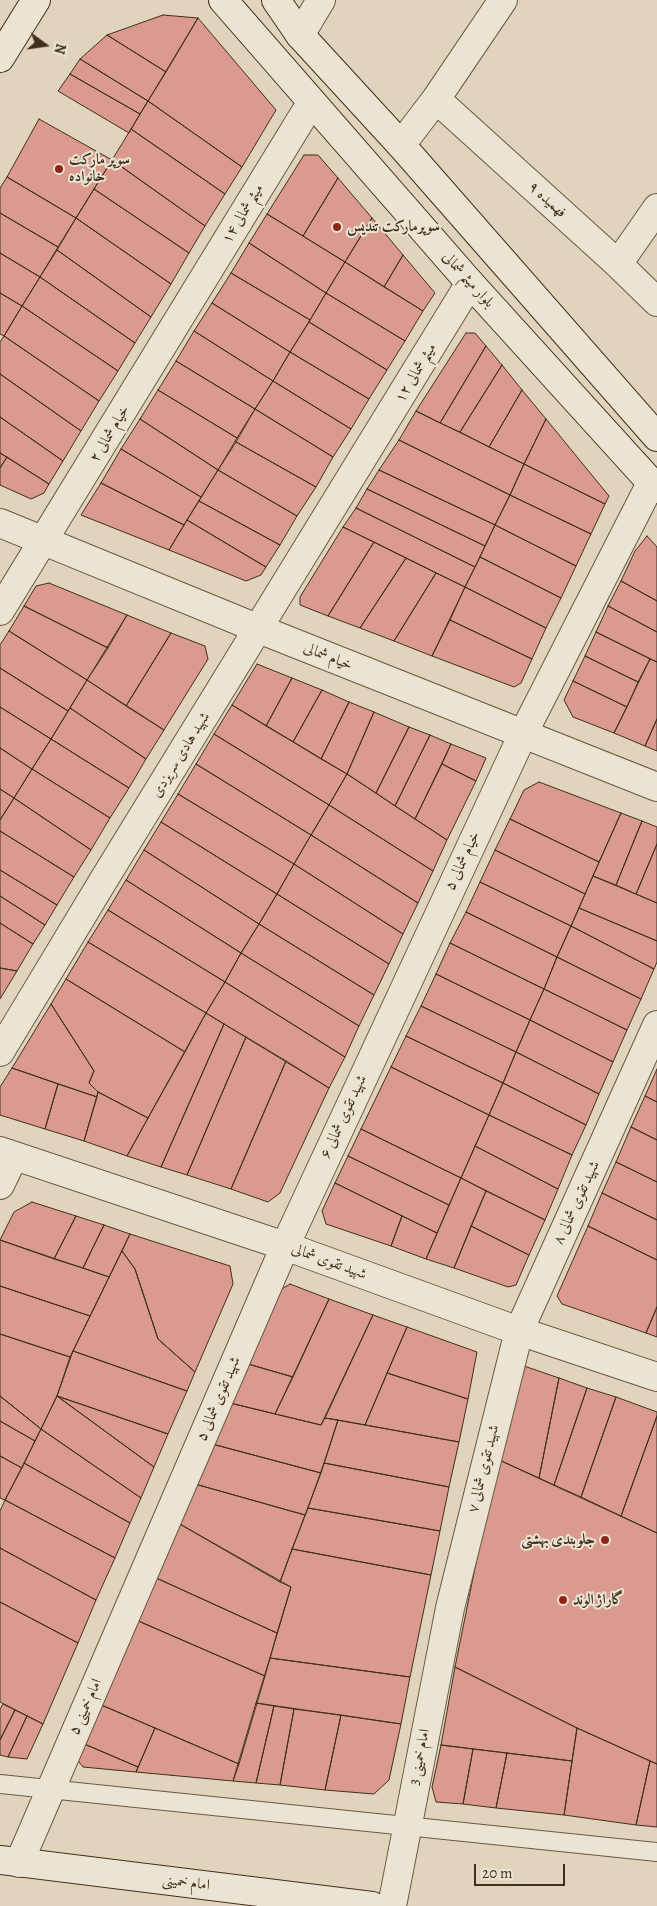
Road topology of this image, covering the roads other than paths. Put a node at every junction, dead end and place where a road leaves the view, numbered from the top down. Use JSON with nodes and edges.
{"nodes":[{"id":1,"x":36,"y":0,"type":"edge"},
{"id":2,"x":222,"y":0,"type":"edge"},
{"id":3,"x":276,"y":0,"type":"edge"},
{"id":4,"x":321,"y":0,"type":"edge"},
{"id":5,"x":504,"y":0,"type":"edge"},
{"id":6,"x":300,"y":34,"type":"junction"},
{"id":7,"x":0,"y":58,"type":"edge"},
{"id":8,"x":436,"y":99,"type":"junction"},
{"id":9,"x":311,"y":102,"type":"junction"},
{"id":10,"x":401,"y":145,"type":"junction"},
{"id":11,"x":657,"y":208,"type":"edge"},
{"id":12,"x":618,"y":264,"type":"junction"},
{"id":13,"x":470,"y":283,"type":"junction"},
{"id":14,"x":657,"y":302,"type":"edge"},
{"id":15,"x":176,"y":326,"type":"joint"},
{"id":16,"x":657,"y":437,"type":"edge"},
{"id":17,"x":654,"y":486,"type":"edge"},
{"id":18,"x":0,"y":523,"type":"edge"},
{"id":19,"x":44,"y":541,"type":"junction"},
{"id":20,"x":0,"y":612,"type":"edge"},
{"id":21,"x":258,"y":629,"type":"junction"},
{"id":22,"x":523,"y":734,"type":"junction"},
{"id":23,"x":657,"y":787,"type":"edge"},
{"id":24,"x":404,"y":988,"type":"joint"},
{"id":25,"x":657,"y":1025,"type":"edge"},
{"id":26,"x":0,"y":1052,"type":"edge"},
{"id":27,"x":7,"y":1153,"type":"edge"},
{"id":28,"x":0,"y":1185,"type":"edge"},
{"id":29,"x":285,"y":1246,"type":"junction"},
{"id":30,"x":519,"y":1331,"type":"junction"},
{"id":31,"x":657,"y":1376,"type":"edge"},
{"id":32,"x":154,"y":1552,"type":"joint"},
{"id":33,"x":450,"y":1608,"type":"joint"},
{"id":34,"x":0,"y":1784,"type":"edge"},
{"id":35,"x":50,"y":1789,"type":"junction"},
{"id":36,"x":407,"y":1827,"type":"junction"},
{"id":37,"x":657,"y":1852,"type":"edge"},
{"id":38,"x":9,"y":1862,"type":"edge"},
{"id":39,"x":372,"y":1906,"type":"edge"},
{"id":40,"x":392,"y":1906,"type":"edge"}],
"edges":[{"from":1,"to":7,"type":"street"},
{"from":2,"to":9,"type":"street","name":"بلوار میثم شمالی"},
{"from":3,"to":6,"type":"street"},
{"from":4,"to":6,"type":"street"},
{"from":5,"to":8,"type":"street"},
{"from":6,"to":10,"type":"street"},
{"from":8,"to":10,"type":"street"},
{"from":8,"to":12,"type":"street","name":"فهمیده ۹"},
{"from":9,"to":13,"type":"street","name":"بلوار میثم شمالی"},
{"from":9,"to":15,"type":"street","name":"میثم شمالی ۱۴"},
{"from":10,"to":16,"type":"street"},
{"from":11,"to":12,"type":"street"},
{"from":12,"to":14,"type":"street","name":"فهمیده ۹"},
{"from":13,"to":17,"type":"street","name":"بلوار میثم شمالی"},
{"from":13,"to":21,"type":"street","name":"میثم شمالی ۱۲"},
{"from":15,"to":19,"type":"street","name":"خیام شمالی ۲"},
{"from":17,"to":22,"type":"street","name":"خیام شمالی ۵"},
{"from":18,"to":19,"type":"street","name":"خیام شمالی"},
{"from":19,"to":20,"type":"street","name":"خیام شمالی ۲"},
{"from":19,"to":21,"type":"street","name":"خیام شمالی"},
{"from":21,"to":22,"type":"street","name":"خیام شمالی"},
{"from":21,"to":26,"type":"street","name":"شهید هادی سریزدی"},
{"from":22,"to":23,"type":"street","name":"خیام شمالی"},
{"from":22,"to":24,"type":"street","name":"خیام شمالی ۵"},
{"from":24,"to":29,"type":"street","name":"شهید تقوی شمالی ۶"},
{"from":25,"to":30,"type":"street","name":"شهید تقوی شمالی ۸"},
{"from":27,"to":28,"type":"street"},
{"from":27,"to":29,"type":"street","name":"شهید تقوی شمالی"},
{"from":29,"to":30,"type":"street","name":"شهید تقوی شمالی"},
{"from":29,"to":32,"type":"street","name":"شهید تقوی شمالی ۵"},
{"from":30,"to":31,"type":"street","name":"شهید تقوی شمالی"},
{"from":30,"to":33,"type":"street","name":"شهید تقوی شمالی ۷"},
{"from":32,"to":35,"type":"street","name":"امام خمینی ۵"},
{"from":33,"to":36,"type":"street","name":"امام خمینی 3"},
{"from":34,"to":35,"type":"lane"},
{"from":35,"to":36,"type":"lane"},
{"from":35,"to":38,"type":"street","name":"امام خمینی ۵"},
{"from":36,"to":37,"type":"lane"},
{"from":36,"to":40,"type":"street","name":"امام خمینی 3"},
{"from":38,"to":39,"type":"street","name":"امام خمینی"}]}
